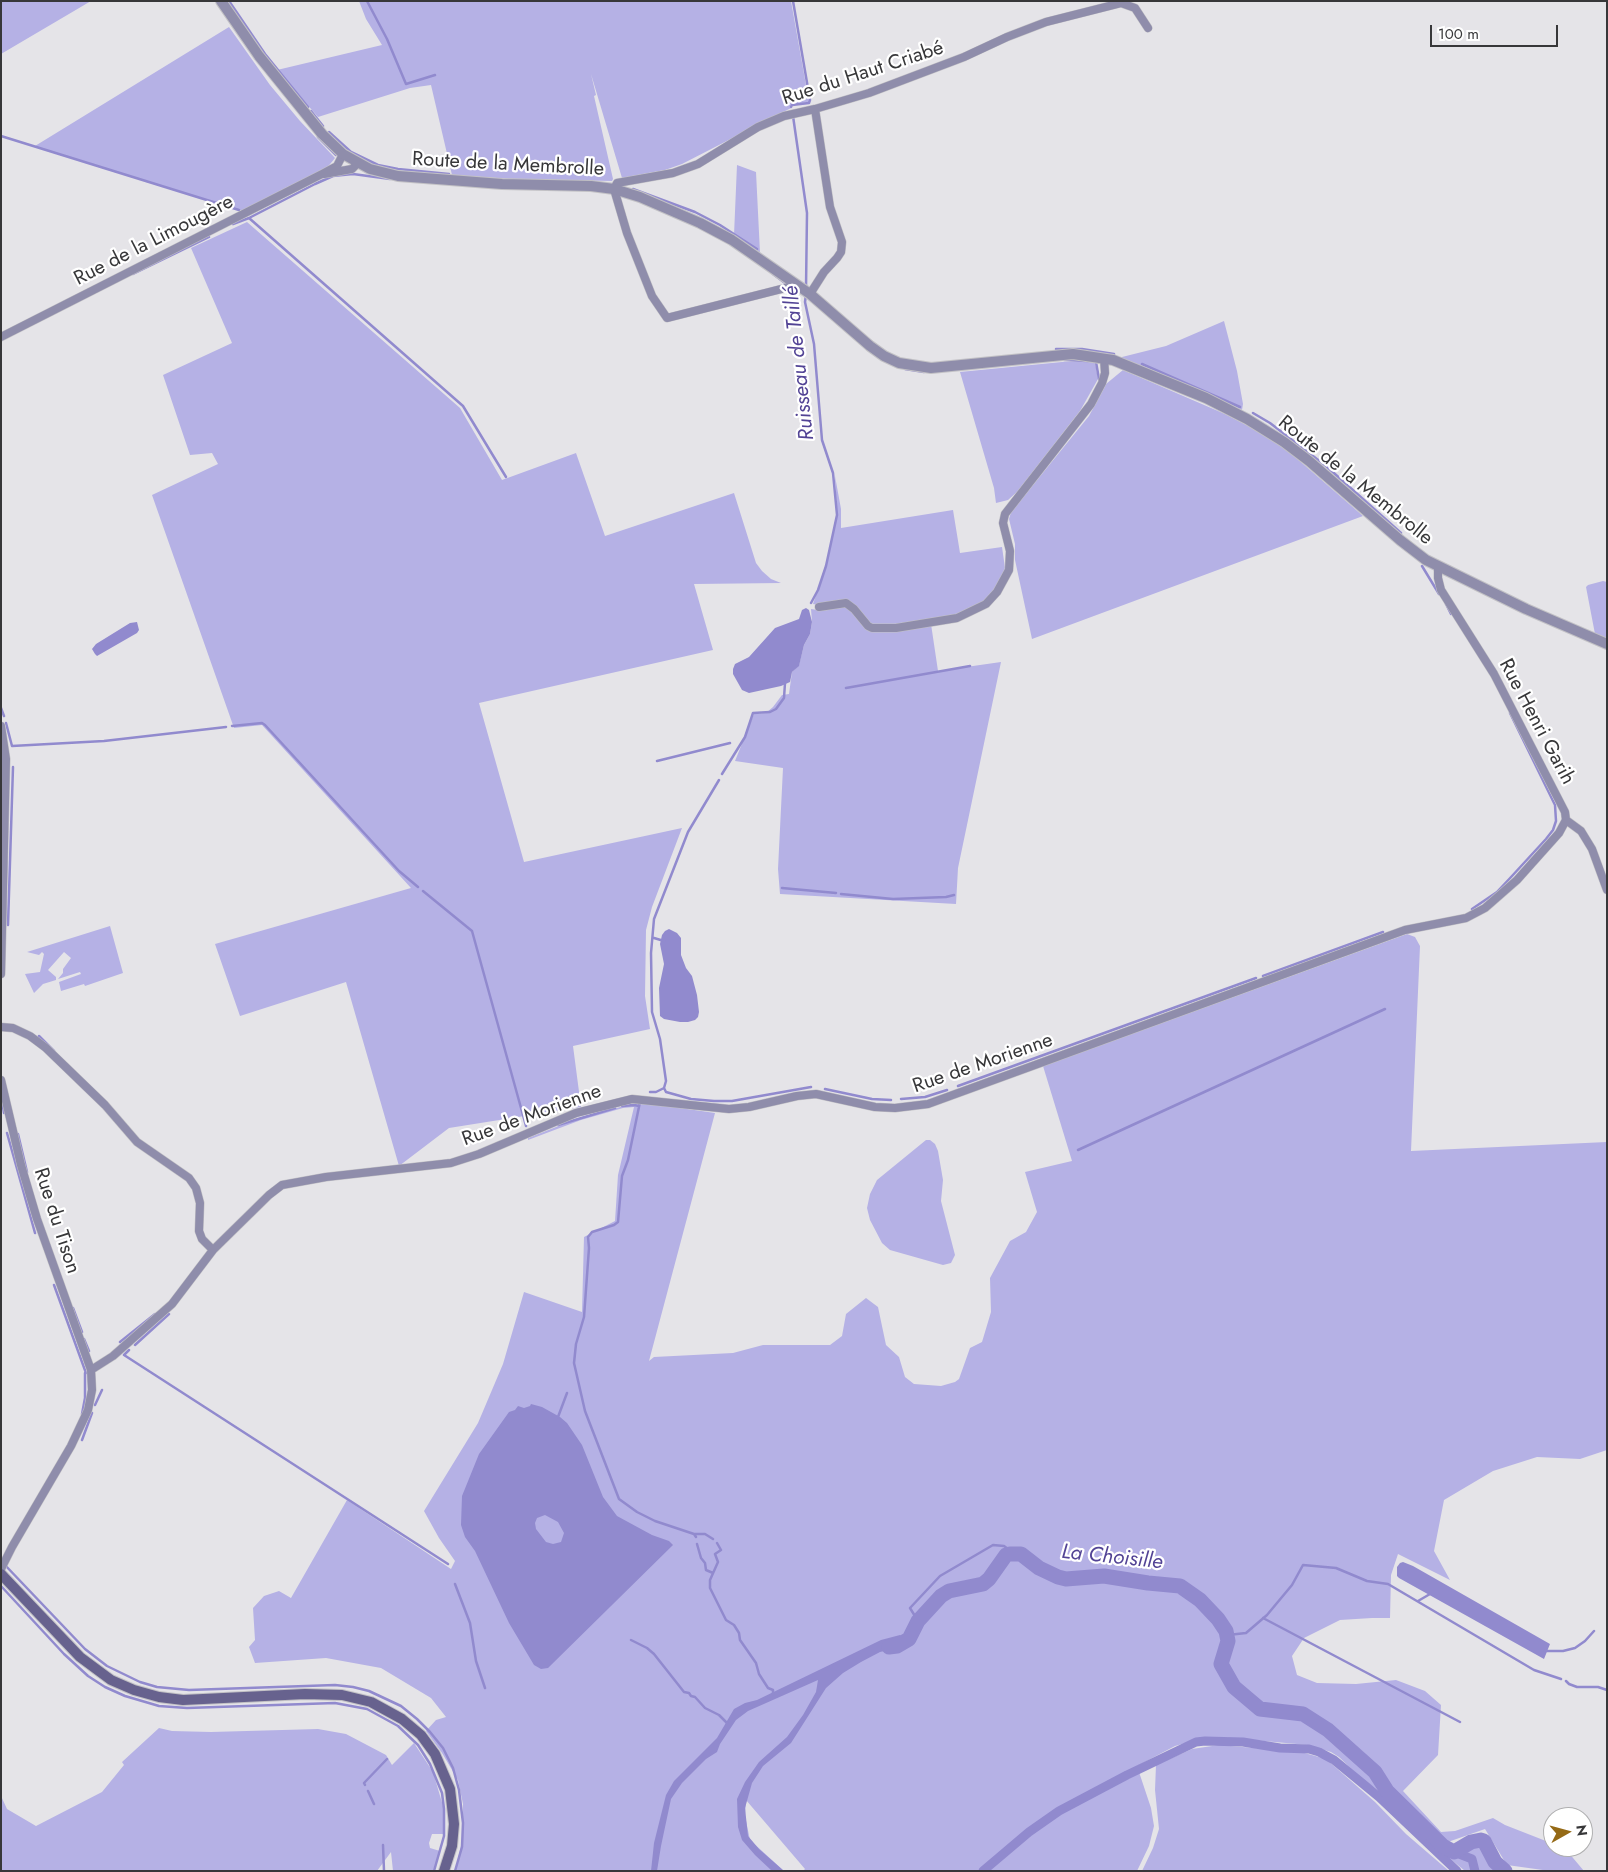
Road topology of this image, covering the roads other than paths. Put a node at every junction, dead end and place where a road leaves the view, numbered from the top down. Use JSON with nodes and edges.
{"nodes":[{"id":1,"x":221,"y":1,"type":"edge"},
{"id":2,"x":1148,"y":28,"type":"dead end"},
{"id":3,"x":815,"y":109,"type":"junction"},
{"id":4,"x":343,"y":154,"type":"junction"},
{"id":5,"x":358,"y":163,"type":"junction"},
{"id":6,"x":322,"y":174,"type":"junction"},
{"id":7,"x":614,"y":189,"type":"junction"},
{"id":8,"x":805,"y":291,"type":"junction"},
{"id":9,"x":1,"y":336,"type":"edge"},
{"id":10,"x":1104,"y":358,"type":"junction"},
{"id":11,"x":1438,"y":566,"type":"junction"},
{"id":12,"x":819,"y":608,"type":"dead end"},
{"id":13,"x":1607,"y":644,"type":"edge"},
{"id":14,"x":1,"y":726,"type":"edge"},
{"id":15,"x":1566,"y":820,"type":"junction"},
{"id":16,"x":1607,"y":890,"type":"edge"},
{"id":17,"x":1,"y":974,"type":"edge"},
{"id":18,"x":1,"y":1027,"type":"edge"},
{"id":19,"x":1,"y":1080,"type":"edge"},
{"id":20,"x":213,"y":1250,"type":"junction"},
{"id":21,"x":91,"y":1370,"type":"junction"},
{"id":22,"x":1,"y":1569,"type":"edge"},
{"id":23,"x":1,"y":1574,"type":"edge"},
{"id":24,"x":444,"y":1871,"type":"edge"}],
"edges":[{"from":1,"to":4,"type":"street","name":"Route de la Membrolle"},
{"from":2,"to":3,"type":"street","name":"Rue du Haut Criabé"},
{"from":3,"to":7,"type":"street","name":"Rue du Haut Criabé"},
{"from":3,"to":8,"type":"street"},
{"from":4,"to":5,"type":"street","name":"Route de la Membrolle"},
{"from":4,"to":6,"type":"street","name":"Rue de la Limougère"},
{"from":5,"to":6,"type":"street","name":"Rue de la Limougère"},
{"from":5,"to":7,"type":"street","name":"Route de la Membrolle"},
{"from":6,"to":9,"type":"street","name":"Rue de la Limougère"},
{"from":7,"to":8,"type":"street","name":"Route de la Membrolle"},
{"from":7,"to":8,"type":"street"},
{"from":8,"to":10,"type":"street","name":"Route de la Membrolle"},
{"from":10,"to":11,"type":"street","name":"Route de la Membrolle"},
{"from":10,"to":12,"type":"street"},
{"from":11,"to":13,"type":"street","name":"Route de la Membrolle"},
{"from":11,"to":15,"type":"street","name":"Rue Henri Garih"},
{"from":14,"to":17,"type":"street"},
{"from":15,"to":16,"type":"street","name":"Rue Henri Garih"},
{"from":15,"to":20,"type":"street","name":"Rue de Morienne"},
{"from":18,"to":20,"type":"street"},
{"from":19,"to":21,"type":"street","name":"Rue du Tison"},
{"from":20,"to":21,"type":"street","name":"Rue de Morienne"},
{"from":21,"to":22,"type":"street"},
{"from":23,"to":24,"type":"main road"}]}
